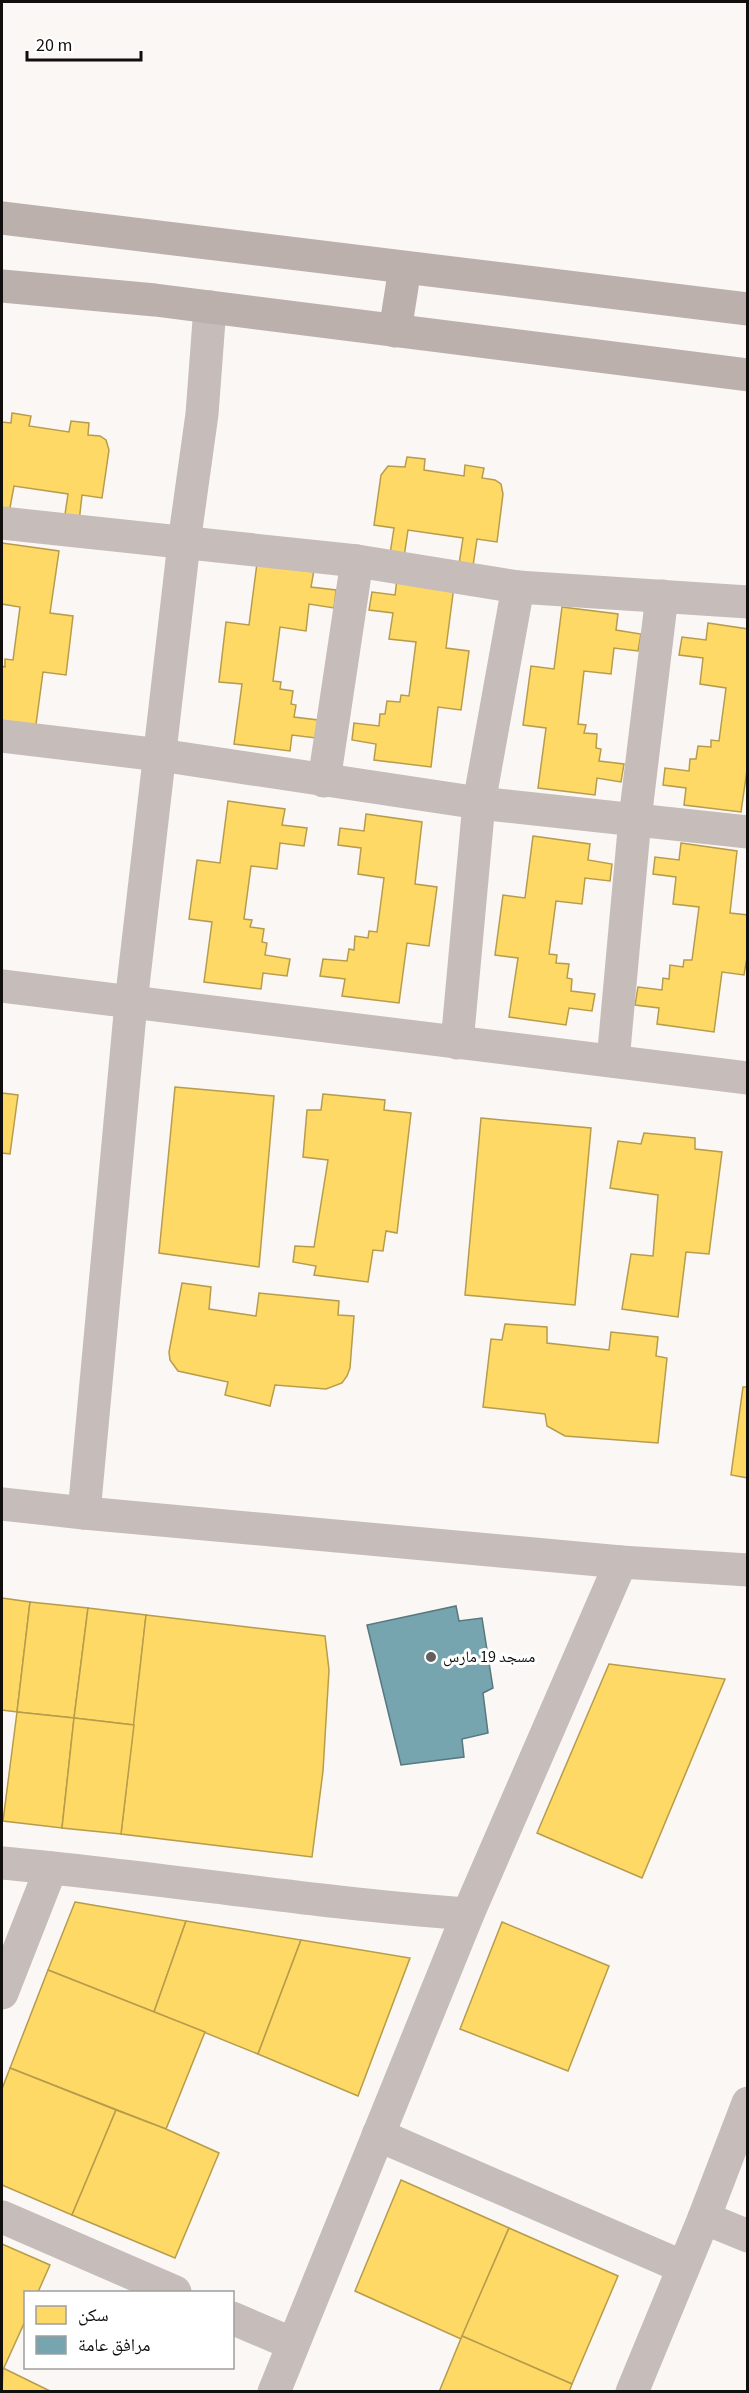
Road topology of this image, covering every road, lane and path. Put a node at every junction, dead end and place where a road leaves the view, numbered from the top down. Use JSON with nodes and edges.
{"nodes":[{"id":1,"x":2,"y":218,"type":"edge"},
{"id":2,"x":405,"y":268,"type":"junction"},
{"id":3,"x":2,"y":286,"type":"edge"},
{"id":4,"x":210,"y":307,"type":"junction"},
{"id":5,"x":747,"y":309,"type":"edge"},
{"id":6,"x":395,"y":331,"type":"junction"},
{"id":7,"x":747,"y":375,"type":"edge"},
{"id":8,"x":2,"y":523,"type":"edge"},
{"id":9,"x":184,"y":543,"type":"junction"},
{"id":10,"x":357,"y":561,"type":"junction"},
{"id":11,"x":518,"y":587,"type":"junction"},
{"id":12,"x":662,"y":596,"type":"junction"},
{"id":13,"x":747,"y":602,"type":"edge"},
{"id":14,"x":2,"y":736,"type":"edge"},
{"id":15,"x":160,"y":755,"type":"junction"},
{"id":16,"x":324,"y":781,"type":"junction"},
{"id":17,"x":480,"y":803,"type":"junction"},
{"id":18,"x":635,"y":819,"type":"junction"},
{"id":19,"x":747,"y":832,"type":"edge"},
{"id":20,"x":2,"y":986,"type":"edge"},
{"id":21,"x":131,"y":1003,"type":"junction"},
{"id":22,"x":457,"y":1042,"type":"junction"},
{"id":23,"x":613,"y":1061,"type":"junction"},
{"id":24,"x":747,"y":1078,"type":"edge"},
{"id":25,"x":2,"y":1504,"type":"edge"},
{"id":26,"x":84,"y":1513,"type":"junction"},
{"id":27,"x":621,"y":1562,"type":"junction"},
{"id":28,"x":747,"y":1570,"type":"edge"},
{"id":29,"x":2,"y":1863,"type":"edge"},
{"id":30,"x":51,"y":1868,"type":"junction"},
{"id":31,"x":468,"y":1914,"type":"junction"},
{"id":32,"x":2,"y":1993,"type":"edge"},
{"id":33,"x":747,"y":2103,"type":"edge"},
{"id":34,"x":378,"y":2136,"type":"junction"},
{"id":35,"x":2,"y":2217,"type":"edge"},
{"id":36,"x":704,"y":2218,"type":"junction"},
{"id":37,"x":747,"y":2236,"type":"edge"},
{"id":38,"x":683,"y":2267,"type":"junction"},
{"id":39,"x":173,"y":2291,"type":"edge"},
{"id":40,"x":234,"y":2319,"type":"edge"},
{"id":41,"x":293,"y":2344,"type":"junction"},
{"id":42,"x":274,"y":2391,"type":"edge"},
{"id":43,"x":632,"y":2391,"type":"edge"}],
"edges":[{"from":1,"to":2,"type":"main road"},
{"from":2,"to":5,"type":"main road"},
{"from":2,"to":6,"type":"main road"},
{"from":3,"to":4,"type":"main road"},
{"from":4,"to":6,"type":"main road"},
{"from":4,"to":9,"type":"street"},
{"from":6,"to":7,"type":"main road"},
{"from":8,"to":9,"type":"street"},
{"from":9,"to":10,"type":"street"},
{"from":9,"to":15,"type":"street"},
{"from":10,"to":11,"type":"street"},
{"from":10,"to":16,"type":"street"},
{"from":11,"to":12,"type":"street"},
{"from":11,"to":17,"type":"street"},
{"from":12,"to":13,"type":"street"},
{"from":12,"to":18,"type":"street"},
{"from":14,"to":15,"type":"street"},
{"from":15,"to":16,"type":"street"},
{"from":15,"to":21,"type":"street"},
{"from":16,"to":17,"type":"street"},
{"from":17,"to":18,"type":"street"},
{"from":17,"to":22,"type":"street"},
{"from":18,"to":19,"type":"street"},
{"from":18,"to":23,"type":"street"},
{"from":20,"to":21,"type":"street"},
{"from":21,"to":22,"type":"street"},
{"from":21,"to":26,"type":"street"},
{"from":22,"to":23,"type":"street"},
{"from":23,"to":24,"type":"street"},
{"from":25,"to":26,"type":"street"},
{"from":26,"to":27,"type":"street"},
{"from":27,"to":28,"type":"street"},
{"from":27,"to":31,"type":"street"},
{"from":29,"to":30,"type":"street"},
{"from":30,"to":31,"type":"street"},
{"from":30,"to":32,"type":"street"},
{"from":31,"to":34,"type":"street"},
{"from":33,"to":36,"type":"street"},
{"from":34,"to":38,"type":"street"},
{"from":34,"to":41,"type":"street"},
{"from":35,"to":39,"type":"street"},
{"from":36,"to":37,"type":"street"},
{"from":36,"to":38,"type":"street"},
{"from":38,"to":43,"type":"street"},
{"from":40,"to":41,"type":"street"},
{"from":41,"to":42,"type":"street"}]}
